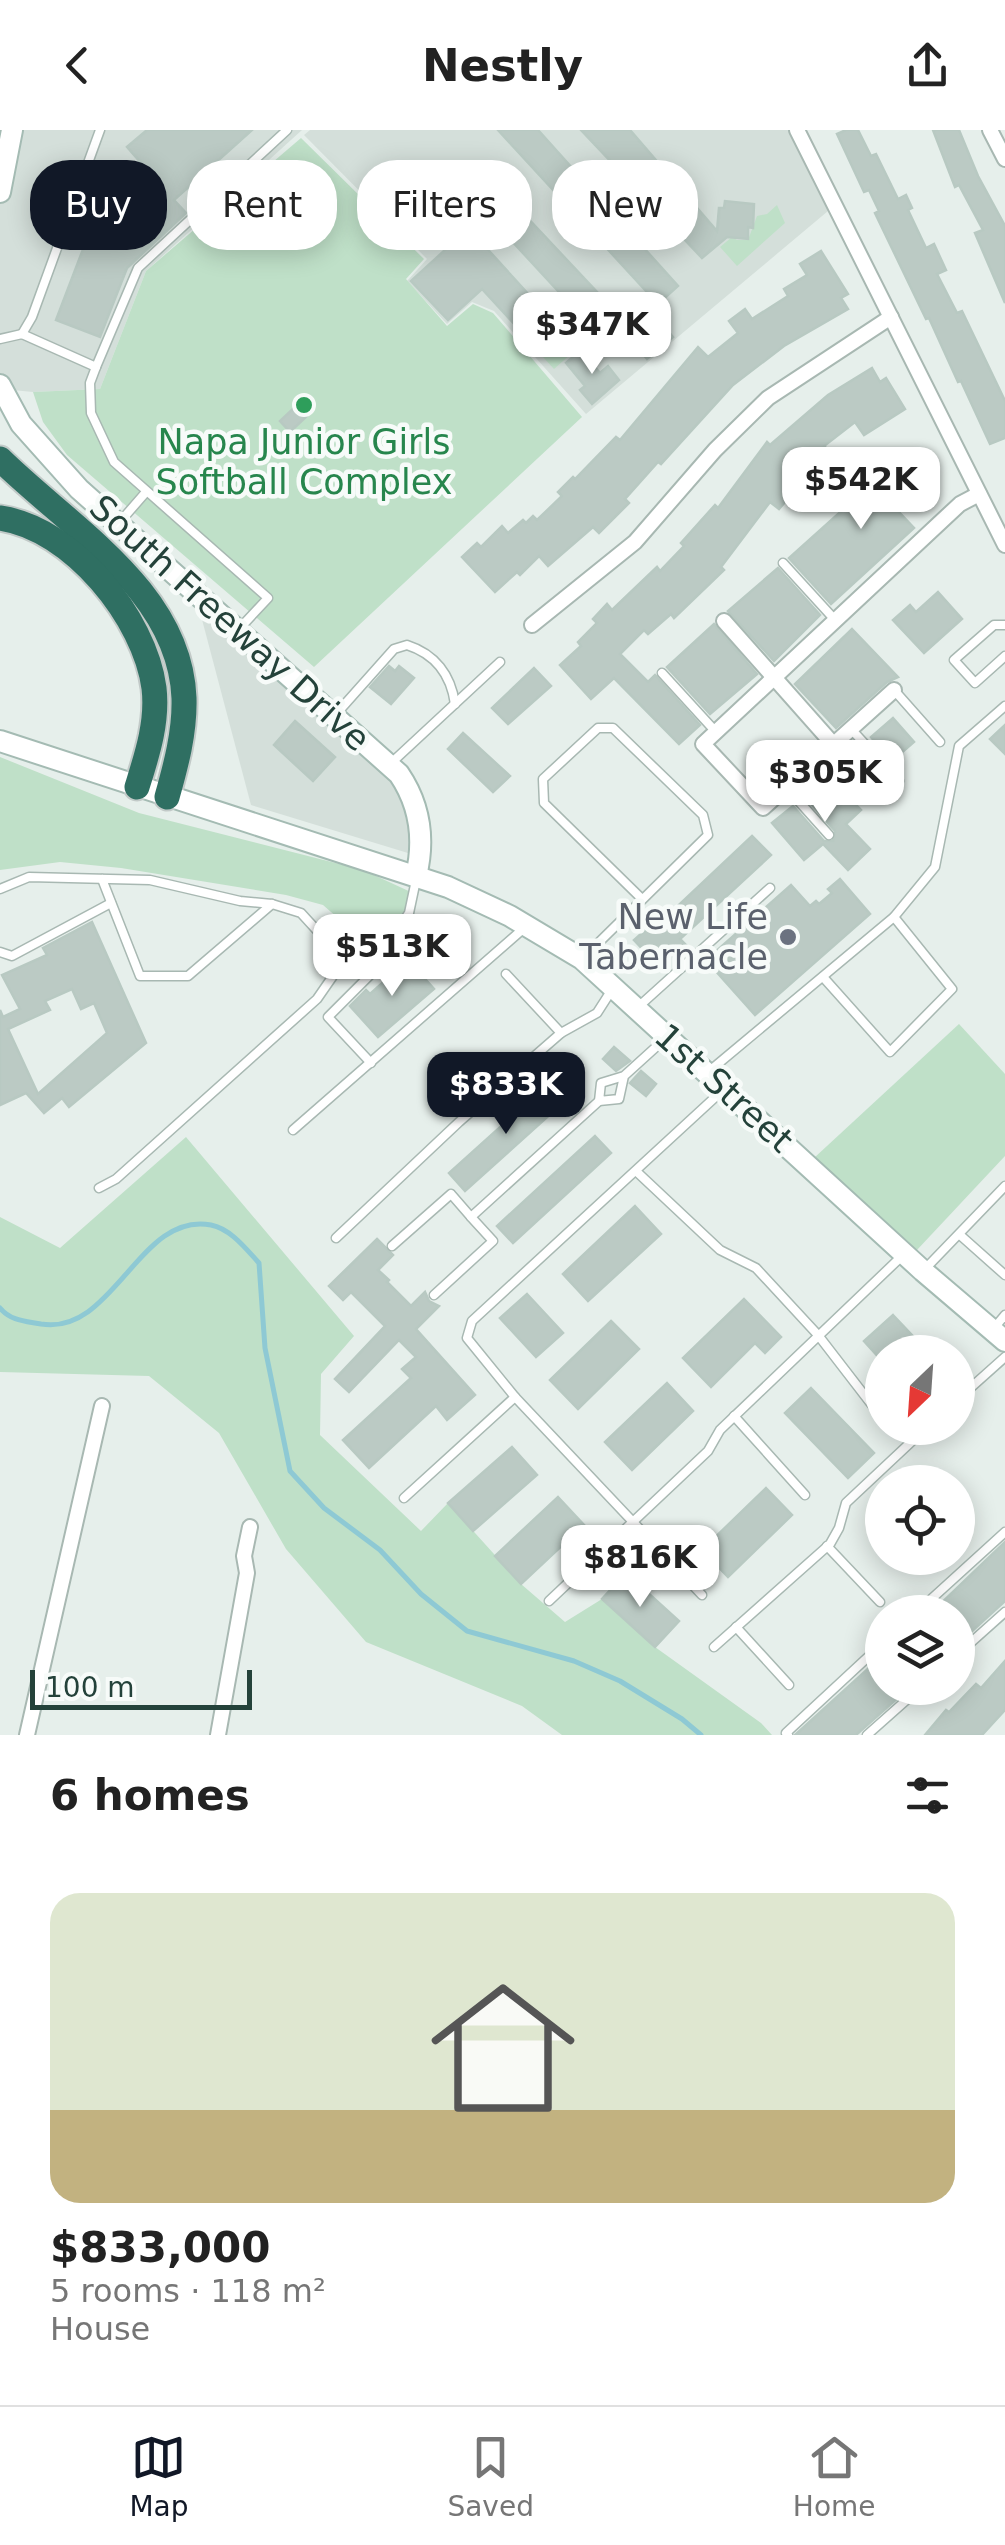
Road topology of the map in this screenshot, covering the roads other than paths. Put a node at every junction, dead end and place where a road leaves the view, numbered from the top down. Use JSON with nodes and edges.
{"nodes":[{"id":1,"x":12,"y":130,"type":"edge"},
{"id":2,"x":100,"y":130,"type":"edge"},
{"id":3,"x":288,"y":130,"type":"edge"},
{"id":4,"x":797,"y":130,"type":"edge"},
{"id":5,"x":990,"y":130,"type":"edge"},
{"id":6,"x":1005,"y":159,"type":"edge"},
{"id":7,"x":0,"y":192,"type":"edge"},
{"id":8,"x":891,"y":317,"type":"junction"},
{"id":9,"x":22,"y":334,"type":"junction"},
{"id":10,"x":0,"y":339,"type":"edge"},
{"id":11,"x":96,"y":367,"type":"junction"},
{"id":12,"x":0,"y":386,"type":"edge"},
{"id":13,"x":0,"y":460,"type":"edge"},
{"id":14,"x":146,"y":492,"type":"junction"},
{"id":15,"x":980,"y":494,"type":"junction"},
{"id":16,"x":0,"y":518,"type":"edge"},
{"id":17,"x":118,"y":524,"type":"junction"},
{"id":18,"x":1005,"y":545,"type":"edge"},
{"id":19,"x":783,"y":563,"type":"dead end"},
{"id":20,"x":724,"y":621,"type":"dead end"},
{"id":21,"x":836,"y":622,"type":"junction"},
{"id":22,"x":532,"y":624,"type":"dead end"},
{"id":23,"x":1005,"y":625,"type":"edge"},
{"id":24,"x":237,"y":631,"type":"junction"},
{"id":25,"x":1005,"y":656,"type":"edge"},
{"id":26,"x":500,"y":662,"type":"dead end"},
{"id":27,"x":662,"y":673,"type":"dead end"},
{"id":28,"x":775,"y":678,"type":"junction"},
{"id":29,"x":894,"y":690,"type":"joint"},
{"id":30,"x":454,"y":704,"type":"junction"},
{"id":31,"x":1005,"y":706,"type":"edge"},
{"id":32,"x":334,"y":716,"type":"junction"},
{"id":33,"x":851,"y":728,"type":"junction"},
{"id":34,"x":716,"y":732,"type":"junction"},
{"id":35,"x":0,"y":741,"type":"edge"},
{"id":36,"x":940,"y":742,"type":"dead end"},
{"id":37,"x":833,"y":744,"type":"junction"},
{"id":38,"x":389,"y":765,"type":"junction"},
{"id":39,"x":899,"y":781,"type":"dead end"},
{"id":40,"x":137,"y":787,"type":"junction"},
{"id":41,"x":786,"y":787,"type":"junction"},
{"id":42,"x":168,"y":797,"type":"junction"},
{"id":43,"x":829,"y":835,"type":"dead end"},
{"id":44,"x":416,"y":876,"type":"junction"},
{"id":45,"x":102,"y":879,"type":"junction"},
{"id":46,"x":770,"y":888,"type":"dead end"},
{"id":47,"x":0,"y":889,"type":"edge"},
{"id":48,"x":641,"y":898,"type":"junction"},
{"id":49,"x":111,"y":903,"type":"junction"},
{"id":50,"x":272,"y":904,"type":"junction"},
{"id":51,"x":894,"y":918,"type":"junction"},
{"id":52,"x":526,"y":926,"type":"junction"},
{"id":53,"x":382,"y":939,"type":"junction"},
{"id":54,"x":0,"y":952,"type":"edge"},
{"id":55,"x":582,"y":959,"type":"junction"},
{"id":56,"x":344,"y":960,"type":"junction"},
{"id":57,"x":506,"y":974,"type":"dead end"},
{"id":58,"x":824,"y":977,"type":"junction"},
{"id":59,"x":614,"y":987,"type":"junction"},
{"id":60,"x":637,"y":1008,"type":"junction"},
{"id":61,"x":561,"y":1033,"type":"junction"},
{"id":62,"x":668,"y":1036,"type":"junction"},
{"id":63,"x":370,"y":1063,"type":"junction"},
{"id":64,"x":707,"y":1072,"type":"junction"},
{"id":65,"x":624,"y":1076,"type":"junction"},
{"id":66,"x":725,"y":1089,"type":"junction"},
{"id":67,"x":599,"y":1101,"type":"junction"},
{"id":68,"x":294,"y":1130,"type":"dead end"},
{"id":69,"x":637,"y":1172,"type":"junction"},
{"id":70,"x":1005,"y":1186,"type":"edge"},
{"id":71,"x":99,"y":1188,"type":"dead end"},
{"id":72,"x":472,"y":1217,"type":"junction"},
{"id":73,"x":960,"y":1235,"type":"junction"},
{"id":74,"x":336,"y":1238,"type":"dead end"},
{"id":75,"x":392,"y":1246,"type":"dead end"},
{"id":76,"x":906,"y":1252,"type":"junction"},
{"id":77,"x":923,"y":1271,"type":"junction"},
{"id":78,"x":1005,"y":1275,"type":"edge"},
{"id":79,"x":434,"y":1294,"type":"dead end"},
{"id":80,"x":1001,"y":1329,"type":"edge"},
{"id":81,"x":818,"y":1335,"type":"junction"},
{"id":82,"x":1005,"y":1357,"type":"edge"},
{"id":83,"x":975,"y":1384,"type":"edge"},
{"id":84,"x":865,"y":1396,"type":"edge"},
{"id":85,"x":515,"y":1397,"type":"junction"},
{"id":86,"x":102,"y":1406,"type":"dead end"},
{"id":87,"x":734,"y":1416,"type":"junction"},
{"id":88,"x":908,"y":1445,"type":"edge"},
{"id":89,"x":806,"y":1495,"type":"dead end"},
{"id":90,"x":404,"y":1498,"type":"dead end"},
{"id":91,"x":632,"y":1523,"type":"junction"},
{"id":92,"x":250,"y":1527,"type":"dead end"},
{"id":93,"x":1005,"y":1532,"type":"edge"},
{"id":94,"x":827,"y":1546,"type":"junction"},
{"id":95,"x":702,"y":1595,"type":"dead end"},
{"id":96,"x":873,"y":1595,"type":"edge"},
{"id":97,"x":936,"y":1595,"type":"edge"},
{"id":98,"x":549,"y":1602,"type":"dead end"},
{"id":99,"x":1005,"y":1612,"type":"edge"},
{"id":100,"x":736,"y":1627,"type":"junction"},
{"id":101,"x":975,"y":1639,"type":"edge"},
{"id":102,"x":714,"y":1647,"type":"dead end"},
{"id":103,"x":865,"y":1660,"type":"edge"},
{"id":104,"x":789,"y":1685,"type":"dead end"},
{"id":105,"x":901,"y":1705,"type":"edge"},
{"id":106,"x":27,"y":1735,"type":"edge"},
{"id":107,"x":218,"y":1735,"type":"edge"},
{"id":108,"x":788,"y":1735,"type":"edge"},
{"id":109,"x":867,"y":1735,"type":"edge"}],
"edges":[{"from":1,"to":7,"type":"main road"},
{"from":2,"to":9,"type":"lane"},
{"from":3,"to":11,"type":"lane"},
{"from":4,"to":8,"type":"street"},
{"from":5,"to":6,"type":"street"},
{"from":8,"to":15,"type":"street"},
{"from":8,"to":22,"type":"street"},
{"from":9,"to":10,"type":"lane"},
{"from":9,"to":11,"type":"lane"},
{"from":11,"to":14,"type":"lane"},
{"from":12,"to":17,"type":"main road","name":"South Freeway Drive"},
{"from":13,"to":42,"type":"highway"},
{"from":14,"to":17,"type":"lane"},
{"from":14,"to":24,"type":"lane"},
{"from":15,"to":18,"type":"street"},
{"from":15,"to":21,"type":"street"},
{"from":16,"to":40,"type":"highway"},
{"from":17,"to":24,"type":"main road","name":"South Freeway Drive"},
{"from":19,"to":21,"type":"lane"},
{"from":20,"to":28,"type":"street"},
{"from":21,"to":28,"type":"street"},
{"from":23,"to":25,"type":"lane"},
{"from":24,"to":32,"type":"main road","name":"South Freeway Drive"},
{"from":26,"to":30,"type":"lane"},
{"from":27,"to":34,"type":"lane"},
{"from":28,"to":34,"type":"street"},
{"from":28,"to":37,"type":"street"},
{"from":29,"to":33,"type":"street"},
{"from":29,"to":36,"type":"lane"},
{"from":30,"to":32,"type":"lane"},
{"from":30,"to":38,"type":"lane"},
{"from":31,"to":51,"type":"lane"},
{"from":32,"to":38,"type":"main road","name":"South Freeway Drive"},
{"from":33,"to":37,"type":"street"},
{"from":33,"to":39,"type":"lane"},
{"from":34,"to":41,"type":"street"},
{"from":35,"to":40,"type":"main road","name":"1st Street"},
{"from":37,"to":41,"type":"street"},
{"from":38,"to":44,"type":"main road","name":"South Freeway Drive"},
{"from":40,"to":42,"type":"main road","name":"1st Street"},
{"from":41,"to":43,"type":"lane"},
{"from":42,"to":44,"type":"main road","name":"1st Street"},
{"from":44,"to":52,"type":"main road","name":"1st Street"},
{"from":44,"to":53,"type":"lane"},
{"from":45,"to":47,"type":"lane"},
{"from":45,"to":49,"type":"lane"},
{"from":45,"to":50,"type":"lane"},
{"from":46,"to":60,"type":"lane"},
{"from":48,"to":48,"type":"lane"},
{"from":48,"to":55,"type":"lane"},
{"from":49,"to":50,"type":"lane"},
{"from":49,"to":54,"type":"lane"},
{"from":50,"to":56,"type":"lane"},
{"from":51,"to":58,"type":"lane"},
{"from":51,"to":58,"type":"lane"},
{"from":52,"to":55,"type":"main road","name":"1st Street"},
{"from":52,"to":63,"type":"lane"},
{"from":53,"to":56,"type":"lane"},
{"from":53,"to":63,"type":"lane"},
{"from":55,"to":59,"type":"main road","name":"1st Street"},
{"from":56,"to":71,"type":"lane"},
{"from":57,"to":61,"type":"lane"},
{"from":58,"to":64,"type":"lane"},
{"from":59,"to":60,"type":"main road","name":"1st Street"},
{"from":59,"to":61,"type":"lane"},
{"from":60,"to":62,"type":"main road","name":"1st Street"},
{"from":61,"to":74,"type":"lane"},
{"from":62,"to":64,"type":"main road","name":"1st Street"},
{"from":62,"to":65,"type":"lane"},
{"from":63,"to":68,"type":"lane"},
{"from":64,"to":66,"type":"main road","name":"1st Street"},
{"from":65,"to":67,"type":"lane"},
{"from":65,"to":67,"type":"lane"},
{"from":66,"to":69,"type":"lane"},
{"from":66,"to":76,"type":"main road","name":"1st Street"},
{"from":67,"to":72,"type":"lane"},
{"from":69,"to":81,"type":"lane"},
{"from":69,"to":85,"type":"lane"},
{"from":70,"to":73,"type":"lane"},
{"from":72,"to":75,"type":"lane"},
{"from":72,"to":79,"type":"lane"},
{"from":73,"to":77,"type":"lane"},
{"from":73,"to":78,"type":"lane"},
{"from":76,"to":77,"type":"main road","name":"1st Street"},
{"from":76,"to":81,"type":"lane"},
{"from":77,"to":80,"type":"main road","name":"1st Street"},
{"from":81,"to":84,"type":"lane"},
{"from":81,"to":87,"type":"lane"},
{"from":82,"to":83,"type":"lane"},
{"from":85,"to":90,"type":"lane"},
{"from":85,"to":91,"type":"lane"},
{"from":86,"to":106,"type":"street"},
{"from":87,"to":89,"type":"lane"},
{"from":87,"to":91,"type":"lane"},
{"from":88,"to":94,"type":"lane"},
{"from":91,"to":95,"type":"lane"},
{"from":91,"to":98,"type":"lane"},
{"from":92,"to":107,"type":"street"},
{"from":93,"to":97,"type":"lane"},
{"from":94,"to":96,"type":"lane"},
{"from":94,"to":100,"type":"lane"},
{"from":99,"to":101,"type":"lane"},
{"from":100,"to":102,"type":"lane"},
{"from":100,"to":104,"type":"lane"},
{"from":103,"to":108,"type":"lane"},
{"from":105,"to":109,"type":"lane"}]}
